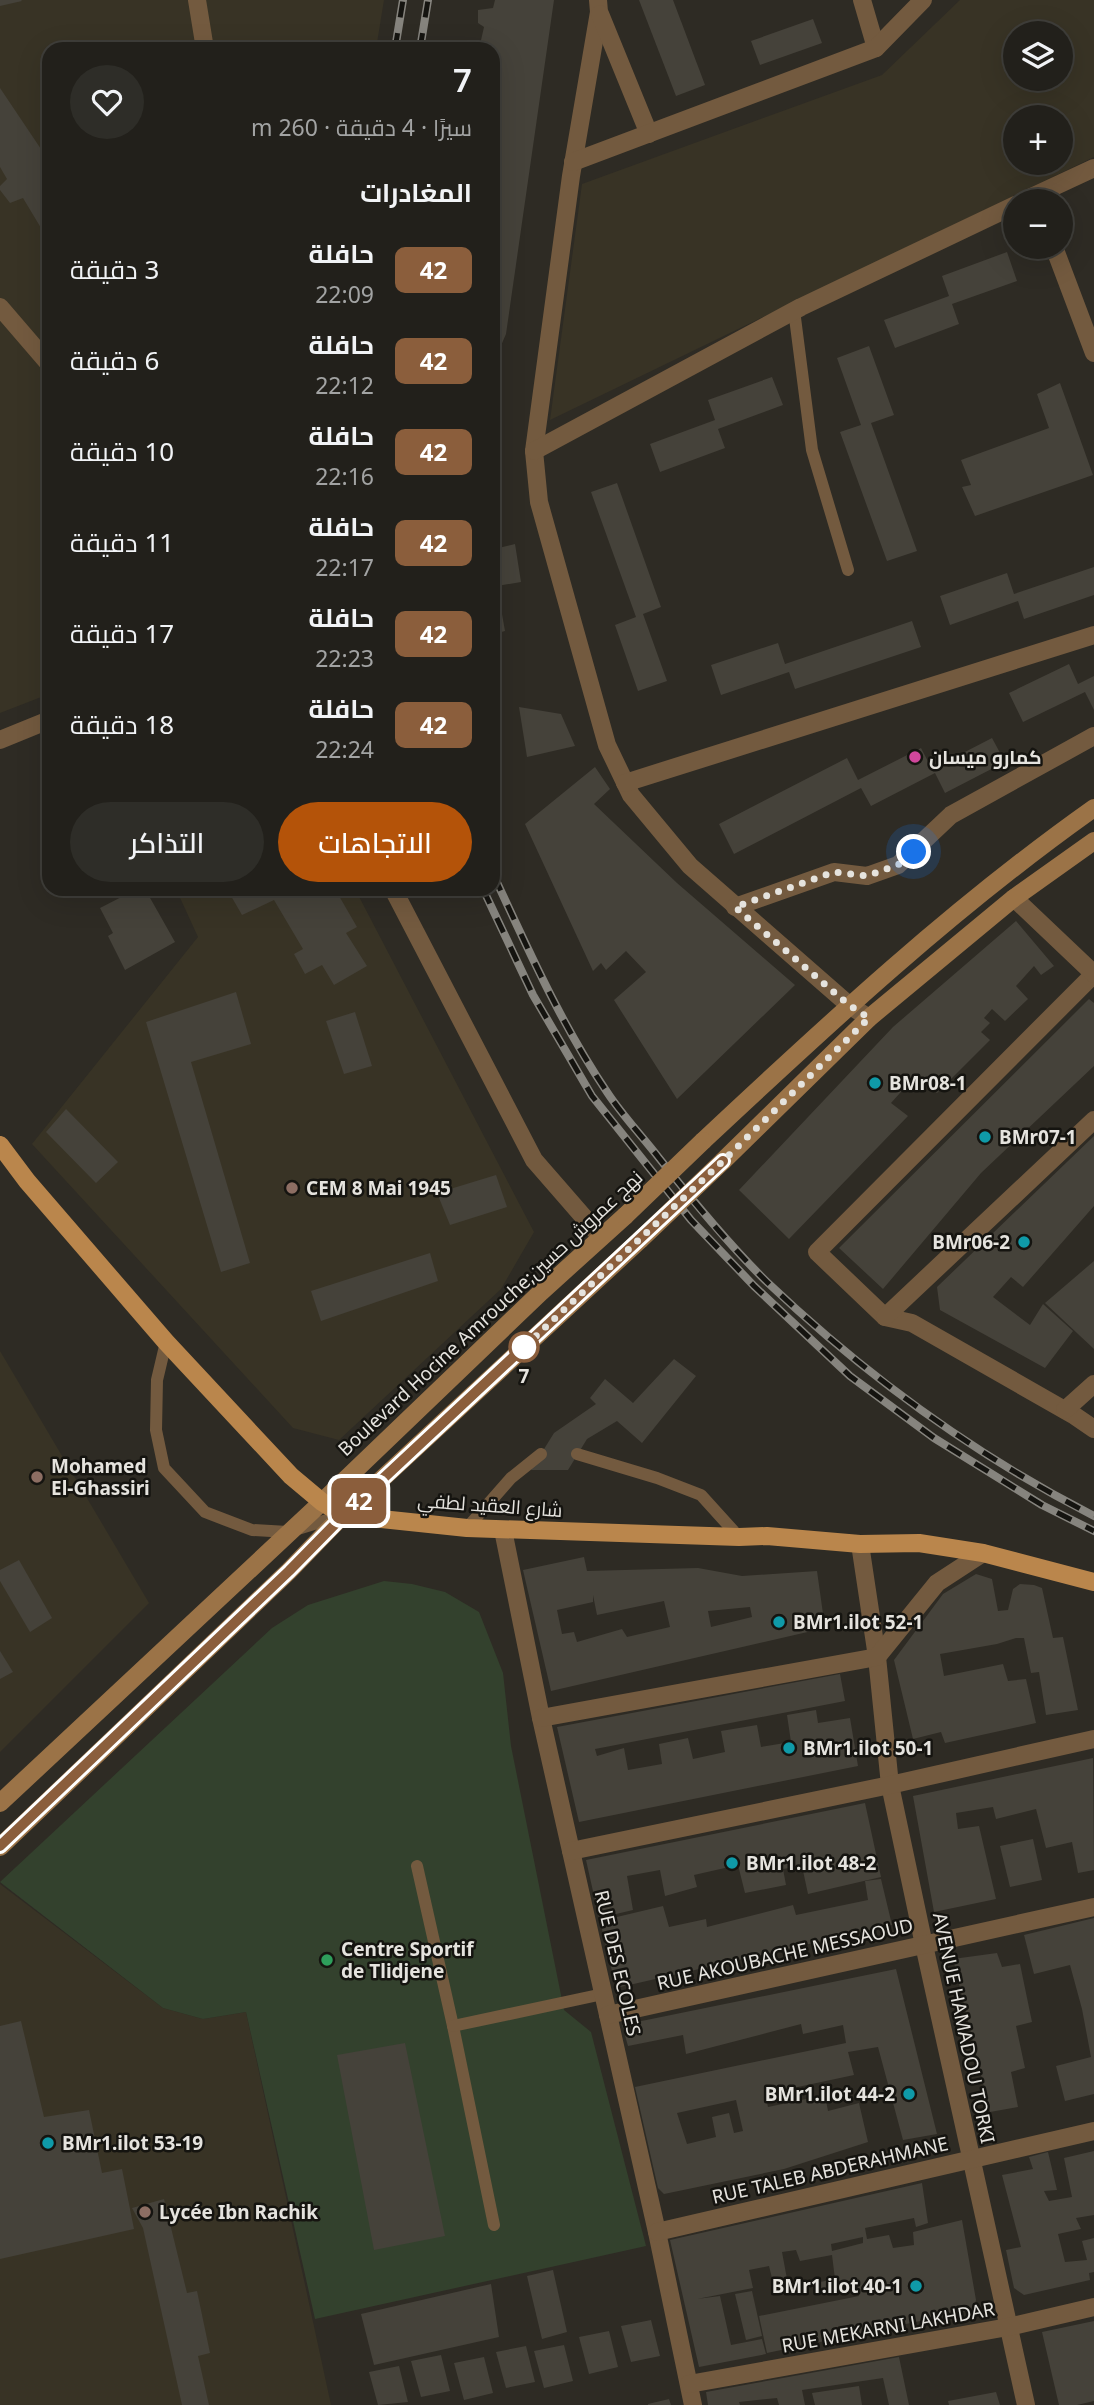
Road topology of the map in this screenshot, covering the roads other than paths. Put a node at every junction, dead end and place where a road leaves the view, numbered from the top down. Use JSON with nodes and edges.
{"nodes":[{"id":1,"x":197,"y":0,"type":"edge"},
{"id":2,"x":862,"y":0,"type":"edge"},
{"id":3,"x":923,"y":0,"type":"edge"},
{"id":4,"x":598,"y":6,"type":"edge"},
{"id":5,"x":204,"y":42,"type":"edge"},
{"id":6,"x":876,"y":48,"type":"junction"},
{"id":7,"x":649,"y":134,"type":"junction"},
{"id":8,"x":573,"y":162,"type":"junction"},
{"id":9,"x":1094,"y":168,"type":"edge"},
{"id":10,"x":1052,"y":189,"type":"edge"},
{"id":11,"x":1003,"y":211,"type":"edge"},
{"id":12,"x":1058,"y":259,"type":"edge"},
{"id":13,"x":0,"y":307,"type":"edge"},
{"id":14,"x":794,"y":310,"type":"junction"},
{"id":15,"x":1094,"y":354,"type":"edge"},
{"id":16,"x":42,"y":356,"type":"edge"},
{"id":17,"x":534,"y":451,"type":"junction"},
{"id":18,"x":848,"y":570,"type":"dead end"},
{"id":19,"x":1094,"y":635,"type":"edge"},
{"id":20,"x":42,"y":723,"type":"edge"},
{"id":21,"x":1094,"y":736,"type":"edge"},
{"id":22,"x":0,"y":740,"type":"edge"},
{"id":23,"x":625,"y":783,"type":"junction"},
{"id":24,"x":1094,"y":808,"type":"edge"},
{"id":25,"x":1094,"y":841,"type":"edge"},
{"id":26,"x":397,"y":896,"type":"edge"},
{"id":27,"x":1014,"y":898,"type":"junction"},
{"id":28,"x":735,"y":907,"type":"junction"},
{"id":29,"x":1094,"y":974,"type":"edge"},
{"id":30,"x":849,"y":1005,"type":"junction"},
{"id":31,"x":869,"y":1018,"type":"junction"},
{"id":32,"x":1094,"y":1120,"type":"edge"},
{"id":33,"x":0,"y":1145,"type":"edge"},
{"id":34,"x":601,"y":1237,"type":"junction"},
{"id":35,"x":886,"y":1317,"type":"junction"},
{"id":36,"x":166,"y":1342,"type":"junction"},
{"id":37,"x":1094,"y":1384,"type":"edge"},
{"id":38,"x":1065,"y":1410,"type":"junction"},
{"id":39,"x":1094,"y":1429,"type":"edge"},
{"id":40,"x":541,"y":1454,"type":"dead end"},
{"id":41,"x":577,"y":1454,"type":"dead end"},
{"id":42,"x":322,"y":1502,"type":"junction"},
{"id":43,"x":343,"y":1516,"type":"junction"},
{"id":44,"x":467,"y":1528,"type":"junction"},
{"id":45,"x":503,"y":1530,"type":"junction"},
{"id":46,"x":288,"y":1532,"type":"junction"},
{"id":47,"x":739,"y":1537,"type":"junction"},
{"id":48,"x":860,"y":1544,"type":"junction"},
{"id":49,"x":984,"y":1553,"type":"junction"},
{"id":50,"x":1093,"y":1584,"type":"edge"},
{"id":51,"x":877,"y":1657,"type":"junction"},
{"id":52,"x":541,"y":1718,"type":"junction"},
{"id":53,"x":1094,"y":1739,"type":"edge"},
{"id":54,"x":890,"y":1784,"type":"junction"},
{"id":55,"x":0,"y":1803,"type":"edge"},
{"id":56,"x":0,"y":1846,"type":"edge"},
{"id":57,"x":571,"y":1851,"type":"junction"},
{"id":58,"x":417,"y":1866,"type":"dead end"},
{"id":59,"x":1094,"y":1906,"type":"edge"},
{"id":60,"x":924,"y":1945,"type":"junction"},
{"id":61,"x":603,"y":1994,"type":"junction"},
{"id":62,"x":608,"y":2015,"type":"junction"},
{"id":63,"x":453,"y":2026,"type":"junction"},
{"id":64,"x":1094,"y":2131,"type":"edge"},
{"id":65,"x":971,"y":2160,"type":"junction"},
{"id":66,"x":494,"y":2225,"type":"dead end"},
{"id":67,"x":657,"y":2232,"type":"junction"},
{"id":68,"x":1094,"y":2308,"type":"edge"},
{"id":69,"x":1008,"y":2327,"type":"junction"},
{"id":70,"x":689,"y":2384,"type":"junction"},
{"id":71,"x":693,"y":2405,"type":"edge"},
{"id":72,"x":1026,"y":2405,"type":"edge"}],
"edges":[{"from":1,"to":5,"type":"street"},
{"from":2,"to":6,"type":"street"},
{"from":3,"to":6,"type":"street"},
{"from":4,"to":7,"type":"street"},
{"from":4,"to":8,"type":"street"},
{"from":6,"to":7,"type":"street"},
{"from":7,"to":8,"type":"street"},
{"from":8,"to":17,"type":"street"},
{"from":9,"to":10,"type":"street"},
{"from":11,"to":14,"type":"street"},
{"from":12,"to":15,"type":"street"},
{"from":13,"to":16,"type":"street"},
{"from":14,"to":17,"type":"street"},
{"from":14,"to":18,"type":"lane"},
{"from":17,"to":23,"type":"street"},
{"from":19,"to":23,"type":"street"},
{"from":20,"to":22,"type":"street"},
{"from":21,"to":28,"type":"street"},
{"from":23,"to":28,"type":"street"},
{"from":24,"to":30,"type":"main road","name":"Boulevard Hocine Amrouche;نهج عمروش حسين"},
{"from":25,"to":27,"type":"main road"},
{"from":26,"to":34,"type":"street"},
{"from":27,"to":29,"type":"street"},
{"from":27,"to":31,"type":"main road"},
{"from":28,"to":30,"type":"street"},
{"from":29,"to":35,"type":"street"},
{"from":30,"to":31,"type":"street"},
{"from":30,"to":34,"type":"main road","name":"Boulevard Hocine Amrouche;نهج عمروش حسين","bridge":true},
{"from":31,"to":43,"type":"main road","bridge":true},
{"from":32,"to":35,"type":"street"},
{"from":33,"to":36,"type":"main road","name":"شارع العقيد لطفي"},
{"from":34,"to":42,"type":"main road","name":"Boulevard Hocine Amrouche;نهج عمروش حسين"},
{"from":35,"to":38,"type":"street"},
{"from":36,"to":42,"type":"main road","name":"شارع العقيد لطفي"},
{"from":36,"to":46,"type":"lane"},
{"from":37,"to":38,"type":"street"},
{"from":38,"to":39,"type":"street"},
{"from":40,"to":44,"type":"lane"},
{"from":41,"to":47,"type":"lane"},
{"from":42,"to":43,"type":"main road","name":"شارع العقيد لطفي"},
{"from":42,"to":46,"type":"main road","name":"Boulevard Hocine Amrouche;نهج عمروش حسين"},
{"from":43,"to":44,"type":"main road","name":"شارع العقيد لطفي"},
{"from":43,"to":46,"type":"lane"},
{"from":43,"to":56,"type":"main road"},
{"from":44,"to":45,"type":"main road","name":"شارع العقيد لطفي"},
{"from":45,"to":47,"type":"main road","name":"شارع العقيد لطفي"},
{"from":45,"to":52,"type":"street","name":"RUE DES ECOLES"},
{"from":46,"to":55,"type":"main road","name":"Boulevard Hocine Amrouche;نهج عمروش حسين"},
{"from":47,"to":48,"type":"main road","name":"شارع العقيد لطفي"},
{"from":48,"to":49,"type":"main road","name":"شارع العقيد لطفي"},
{"from":48,"to":51,"type":"street","name":"AVENUE HAMADOU TORKI"},
{"from":49,"to":50,"type":"main road","name":"شارع العقيد لطفي"},
{"from":49,"to":51,"type":"street"},
{"from":51,"to":52,"type":"street"},
{"from":51,"to":54,"type":"street","name":"AVENUE HAMADOU TORKI"},
{"from":52,"to":57,"type":"street","name":"RUE DES ECOLES"},
{"from":53,"to":54,"type":"street"},
{"from":54,"to":57,"type":"street"},
{"from":54,"to":60,"type":"street","name":"AVENUE HAMADOU TORKI"},
{"from":57,"to":61,"type":"street","name":"RUE DES ECOLES"},
{"from":58,"to":63,"type":"lane"},
{"from":59,"to":60,"type":"street","name":"RUE AKOUBACHE MESSAOUD"},
{"from":60,"to":62,"type":"street","name":"RUE AKOUBACHE MESSAOUD"},
{"from":60,"to":65,"type":"street","name":"AVENUE HAMADOU TORKI"},
{"from":61,"to":62,"type":"street","name":"RUE DES ECOLES"},
{"from":61,"to":63,"type":"lane"},
{"from":62,"to":67,"type":"street","name":"RUE DES ECOLES"},
{"from":63,"to":66,"type":"lane"},
{"from":64,"to":65,"type":"street","name":"RUE TALEB ABDERAHMANE"},
{"from":65,"to":67,"type":"street","name":"RUE TALEB ABDERAHMANE"},
{"from":65,"to":69,"type":"street","name":"AVENUE HAMADOU TORKI"},
{"from":67,"to":70,"type":"street","name":"RUE DES ECOLES"},
{"from":68,"to":69,"type":"street","name":"RUE MEKARNI LAKHDAR"},
{"from":69,"to":70,"type":"street","name":"RUE MEKARNI LAKHDAR"},
{"from":69,"to":72,"type":"street","name":"AVENUE HAMADOU TORKI"},
{"from":70,"to":71,"type":"street","name":"RUE DES ECOLES"}]}
